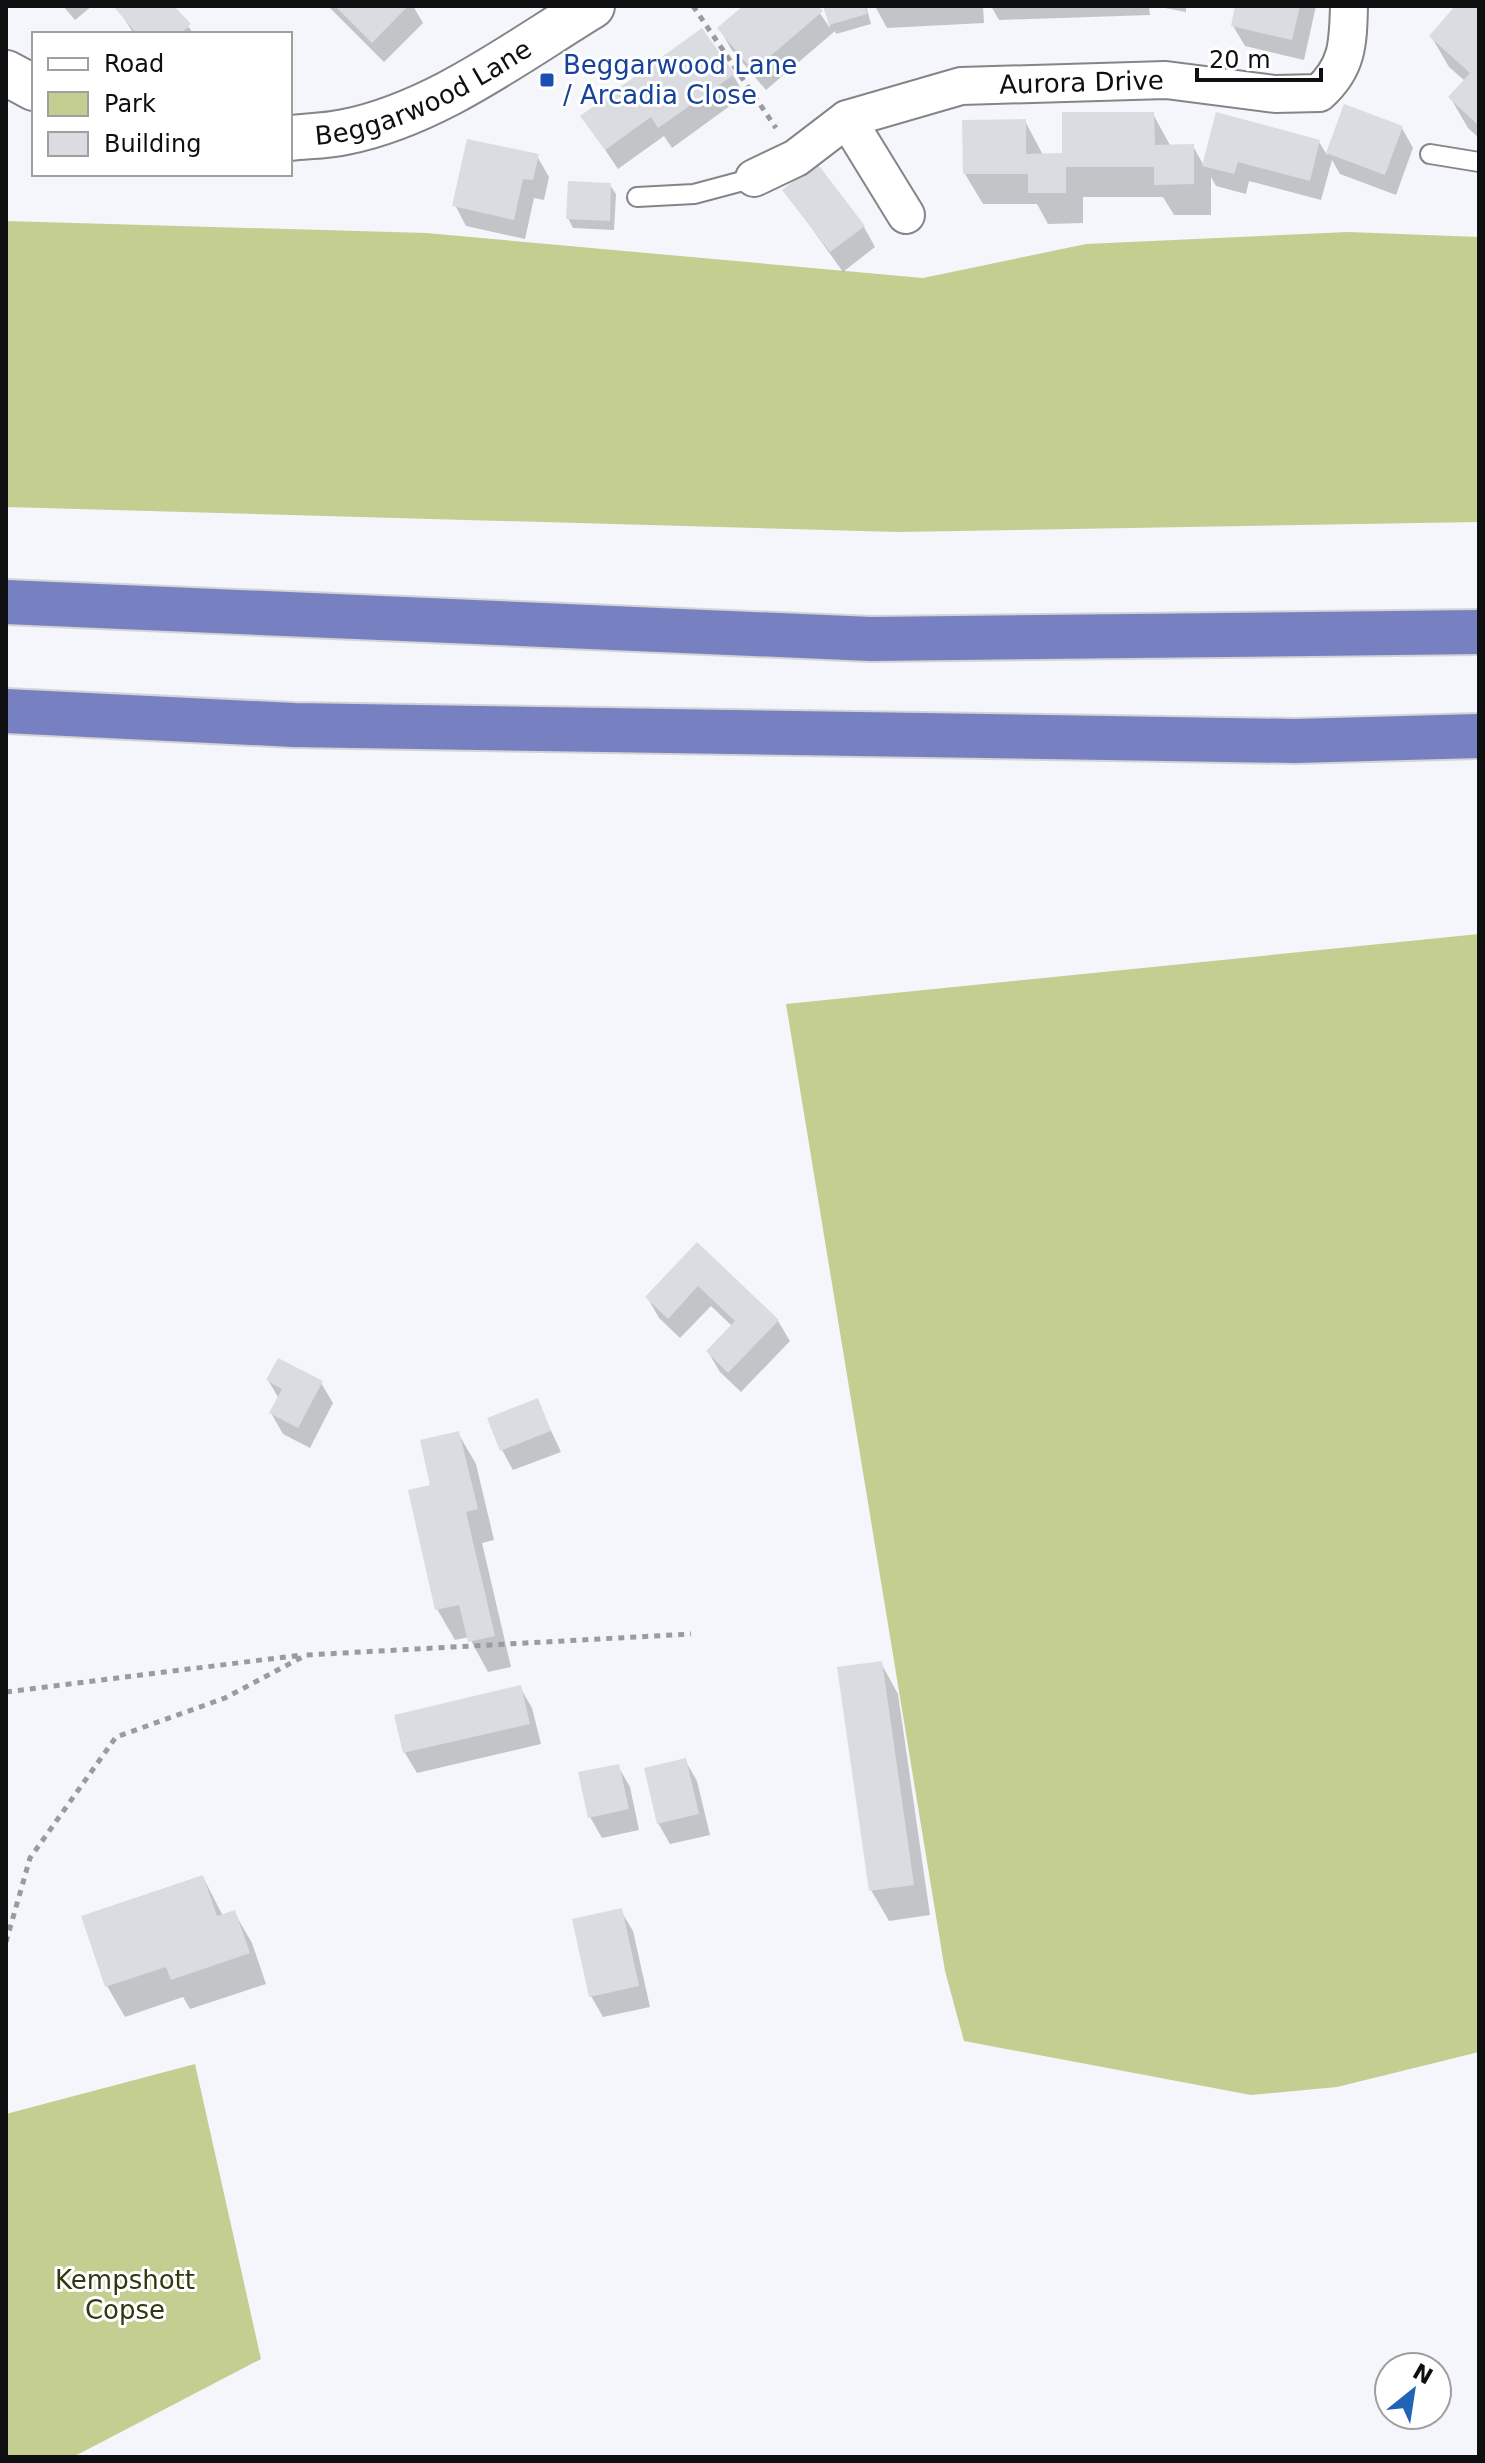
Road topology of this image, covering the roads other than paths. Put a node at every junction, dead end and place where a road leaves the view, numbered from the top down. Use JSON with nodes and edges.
{"nodes":[{"id":1,"x":592,"y":6,"type":"edge"},
{"id":2,"x":1349,"y":6,"type":"edge"},
{"id":3,"x":6,"y":73,"type":"edge"},
{"id":4,"x":32,"y":87,"type":"edge"},
{"id":5,"x":847,"y":119,"type":"junction"},
{"id":6,"x":292,"y":138,"type":"edge"},
{"id":7,"x":1430,"y":154,"type":"dead end"},
{"id":8,"x":1479,"y":162,"type":"edge"},
{"id":9,"x":754,"y":178,"type":"joint"},
{"id":10,"x":637,"y":197,"type":"dead end"},
{"id":11,"x":906,"y":215,"type":"dead end"},
{"id":12,"x":6,"y":602,"type":"edge"},
{"id":13,"x":1479,"y":632,"type":"edge"},
{"id":14,"x":6,"y":711,"type":"edge"},
{"id":15,"x":1479,"y":736,"type":"edge"}],
"edges":[{"from":1,"to":6,"type":"street","name":"Beggarwood Lane"},
{"from":2,"to":5,"type":"street","name":"Aurora Drive"},
{"from":3,"to":4,"type":"street"},
{"from":5,"to":9,"type":"street","name":"Aurora Drive"},
{"from":5,"to":11,"type":"street"},
{"from":7,"to":8,"type":"lane"},
{"from":9,"to":10,"type":"lane"},
{"from":12,"to":13,"type":"highway"},
{"from":14,"to":15,"type":"highway"}]}
